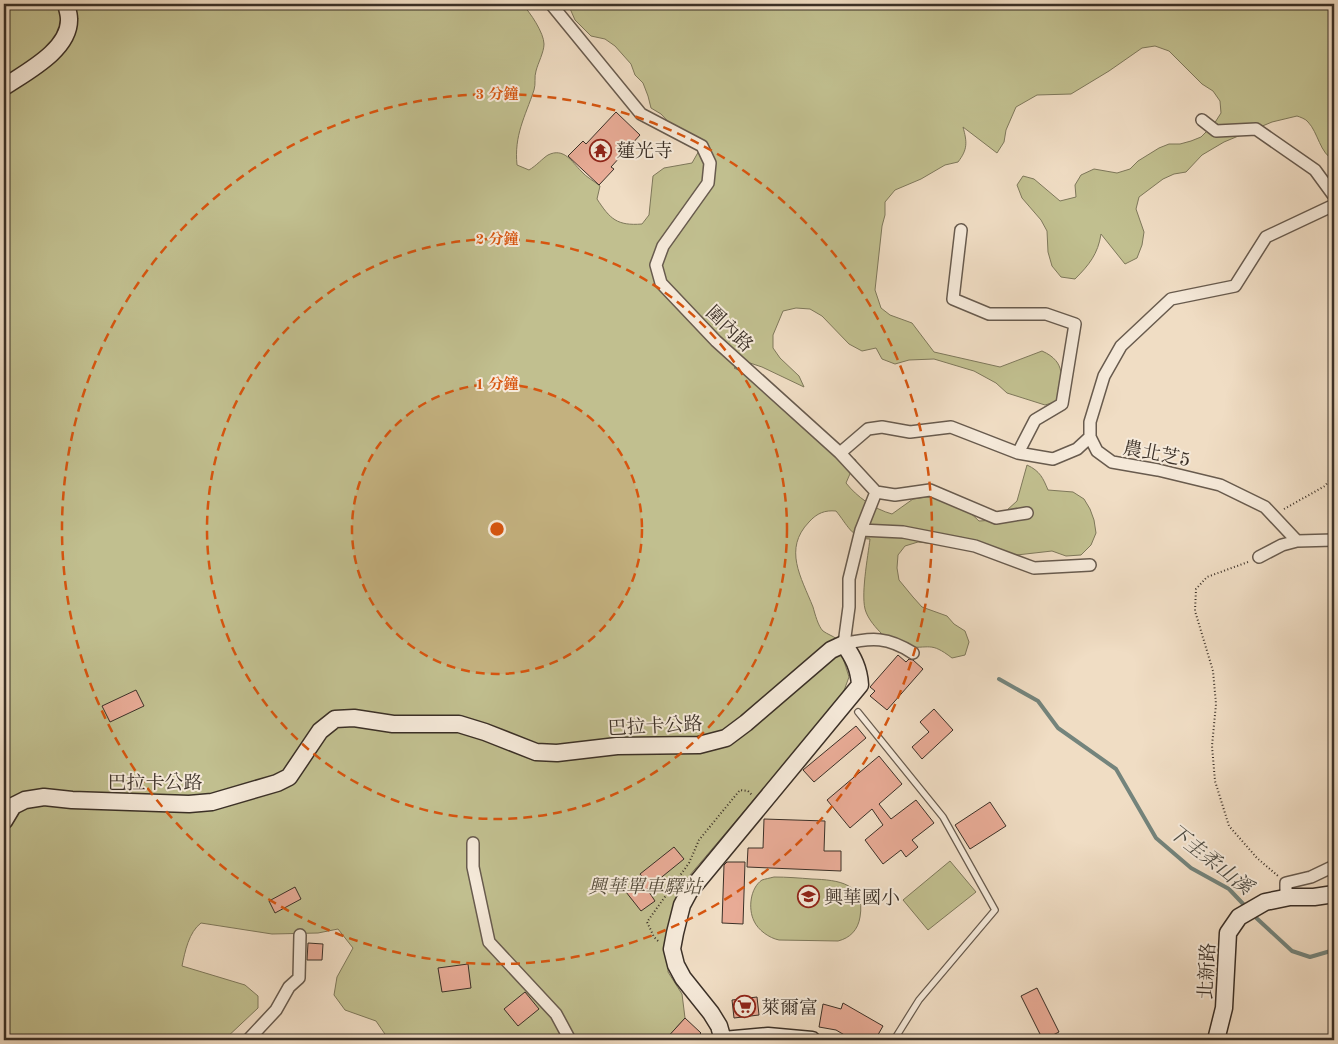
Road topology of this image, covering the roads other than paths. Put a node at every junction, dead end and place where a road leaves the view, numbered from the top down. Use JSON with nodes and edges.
{"nodes":[{"id":1,"x":66,"y":4,"type":"edge"},
{"id":2,"x":551,"y":4,"type":"edge"},
{"id":3,"x":4,"y":87,"type":"edge"},
{"id":4,"x":1202,"y":120,"type":"dead end"},
{"id":5,"x":1334,"y":196,"type":"edge"},
{"id":6,"x":1334,"y":205,"type":"edge"},
{"id":7,"x":961,"y":230,"type":"dead end"},
{"id":8,"x":1090,"y":436,"type":"junction"},
{"id":9,"x":1018,"y":453,"type":"junction"},
{"id":10,"x":840,"y":454,"type":"junction"},
{"id":11,"x":876,"y":492,"type":"junction"},
{"id":12,"x":1027,"y":513,"type":"dead end"},
{"id":13,"x":861,"y":530,"type":"junction"},
{"id":14,"x":1334,"y":540,"type":"edge"},
{"id":15,"x":1297,"y":541,"type":"junction"},
{"id":16,"x":1259,"y":557,"type":"road end"},
{"id":17,"x":1090,"y":565,"type":"dead end"},
{"id":18,"x":844,"y":644,"type":"junction"},
{"id":19,"x":913,"y":653,"type":"dead end"},
{"id":20,"x":858,"y":712,"type":"dead end"},
{"id":21,"x":4,"y":821,"type":"edge"},
{"id":22,"x":473,"y":843,"type":"dead end"},
{"id":23,"x":1334,"y":866,"type":"edge"},
{"id":24,"x":1286,"y":890,"type":"junction"},
{"id":25,"x":1334,"y":894,"type":"edge"},
{"id":26,"x":300,"y":935,"type":"dead end"},
{"id":27,"x":248,"y":1040,"type":"edge"},
{"id":28,"x":570,"y":1040,"type":"edge"},
{"id":29,"x":723,"y":1040,"type":"edge"},
{"id":30,"x":812,"y":1040,"type":"edge"},
{"id":31,"x":894,"y":1040,"type":"edge"},
{"id":32,"x":1216,"y":1040,"type":"edge"}],
"edges":[{"from":1,"to":3,"type":"main road"},
{"from":2,"to":10,"type":"street","name":"圍內路"},
{"from":4,"to":5,"type":"street"},
{"from":6,"to":8,"type":"street"},
{"from":7,"to":9,"type":"street"},
{"from":8,"to":9,"type":"street"},
{"from":8,"to":15,"type":"street","name":"農北芝5"},
{"from":9,"to":10,"type":"street"},
{"from":10,"to":11,"type":"street","name":"圍內路"},
{"from":11,"to":12,"type":"street"},
{"from":11,"to":13,"type":"street"},
{"from":13,"to":17,"type":"street"},
{"from":13,"to":18,"type":"street"},
{"from":14,"to":15,"type":"street"},
{"from":15,"to":16,"type":"street"},
{"from":18,"to":19,"type":"street"},
{"from":18,"to":21,"type":"main road","name":"巴拉卡公路"},
{"from":18,"to":29,"type":"main road"},
{"from":20,"to":31,"type":"lane"},
{"from":22,"to":28,"type":"street"},
{"from":23,"to":24,"type":"street"},
{"from":24,"to":25,"type":"main road","name":"北新路"},
{"from":24,"to":32,"type":"main road","name":"北新路"},
{"from":26,"to":27,"type":"street"},
{"from":29,"to":30,"type":"main road"}]}
